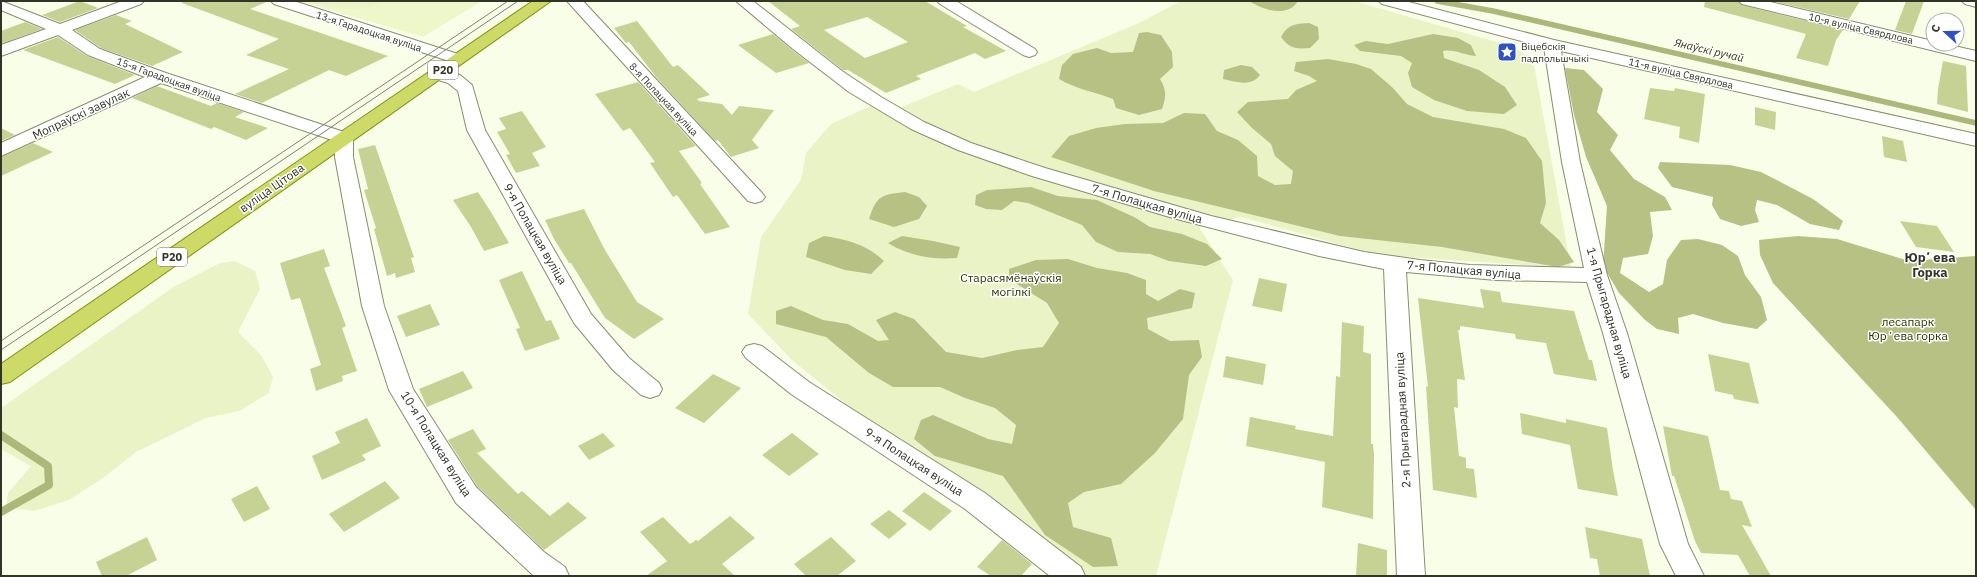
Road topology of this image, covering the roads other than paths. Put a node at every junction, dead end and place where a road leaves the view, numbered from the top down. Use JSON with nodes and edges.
{"nodes":[{"id":1,"x":136,"y":1,"type":"edge"},
{"id":2,"x":279,"y":1,"type":"edge"},
{"id":3,"x":543,"y":1,"type":"edge"},
{"id":4,"x":575,"y":1,"type":"edge"},
{"id":5,"x":744,"y":1,"type":"edge"},
{"id":6,"x":945,"y":1,"type":"edge"},
{"id":7,"x":1387,"y":1,"type":"edge"},
{"id":8,"x":1747,"y":1,"type":"edge"},
{"id":9,"x":1970,"y":1,"type":"edge"},
{"id":10,"x":1976,"y":2,"type":"edge"},
{"id":11,"x":1,"y":5,"type":"edge"},
{"id":12,"x":59,"y":29,"type":"junction"},
{"id":13,"x":1552,"y":44,"type":"junction"},
{"id":14,"x":1,"y":51,"type":"edge"},
{"id":15,"x":1029,"y":52,"type":"dead end"},
{"id":16,"x":1976,"y":56,"type":"edge"},
{"id":17,"x":458,"y":59,"type":"junction"},
{"id":18,"x":438,"y":74,"type":"junction"},
{"id":19,"x":160,"y":77,"type":"junction"},
{"id":20,"x":344,"y":138,"type":"junction"},
{"id":21,"x":1976,"y":140,"type":"edge"},
{"id":22,"x":1,"y":150,"type":"edge"},
{"id":23,"x":755,"y":197,"type":"dead end"},
{"id":24,"x":1395,"y":264,"type":"junction"},
{"id":25,"x":1596,"y":275,"type":"junction"},
{"id":26,"x":754,"y":352,"type":"dead end"},
{"id":27,"x":1,"y":376,"type":"edge"},
{"id":28,"x":650,"y":389,"type":"dead end"},
{"id":29,"x":555,"y":576,"type":"edge"},
{"id":30,"x":1071,"y":576,"type":"edge"},
{"id":31,"x":1411,"y":576,"type":"edge"},
{"id":32,"x":1690,"y":576,"type":"edge"}],
"edges":[{"from":1,"to":12,"type":"street"},
{"from":2,"to":17,"type":"street","name":"13-я Гарадоцкая вуліца"},
{"from":3,"to":17,"type":"main road","name":"вуліца Цітова","number":"Р20"},
{"from":4,"to":23,"type":"street","name":"8-я Полацкая вуліца"},
{"from":5,"to":24,"type":"street","name":"7-я Полацкая вуліца"},
{"from":6,"to":15,"type":"street"},
{"from":7,"to":13,"type":"street","name":"11-я вуліца Свярдлова"},
{"from":8,"to":16,"type":"street","name":"10-я вуліца Свярдлова"},
{"from":9,"to":10,"type":"street"},
{"from":11,"to":12,"type":"street","name":"15-я Гарадоцкая вуліца"},
{"from":12,"to":14,"type":"street"},
{"from":12,"to":19,"type":"street","name":"15-я Гарадоцкая вуліца"},
{"from":13,"to":21,"type":"street","name":"11-я вуліца Свярдлова"},
{"from":13,"to":25,"type":"street","name":"1-я Прыгарадная вуліца"},
{"from":17,"to":18,"type":"main road","name":"вуліца Цітова","number":"Р20"},
{"from":18,"to":20,"type":"main road","name":"вуліца Цітова","number":"Р20"},
{"from":18,"to":28,"type":"street","name":"9-я Полацкая вуліца"},
{"from":19,"to":20,"type":"street","name":"15-я Гарадоцкая вуліца"},
{"from":19,"to":22,"type":"street","name":"Мопраўскі завулак"},
{"from":20,"to":27,"type":"main road","name":"вуліца Цітова","number":"Р20"},
{"from":20,"to":29,"type":"street","name":"10-я Полацкая вуліца"},
{"from":24,"to":25,"type":"street","name":"7-я Полацкая вуліца"},
{"from":24,"to":31,"type":"street","name":"2-я Прыгарадная вуліца"},
{"from":25,"to":32,"type":"street","name":"1-я Прыгарадная вуліца"},
{"from":26,"to":30,"type":"street","name":"9-я Полацкая вуліца"}]}
